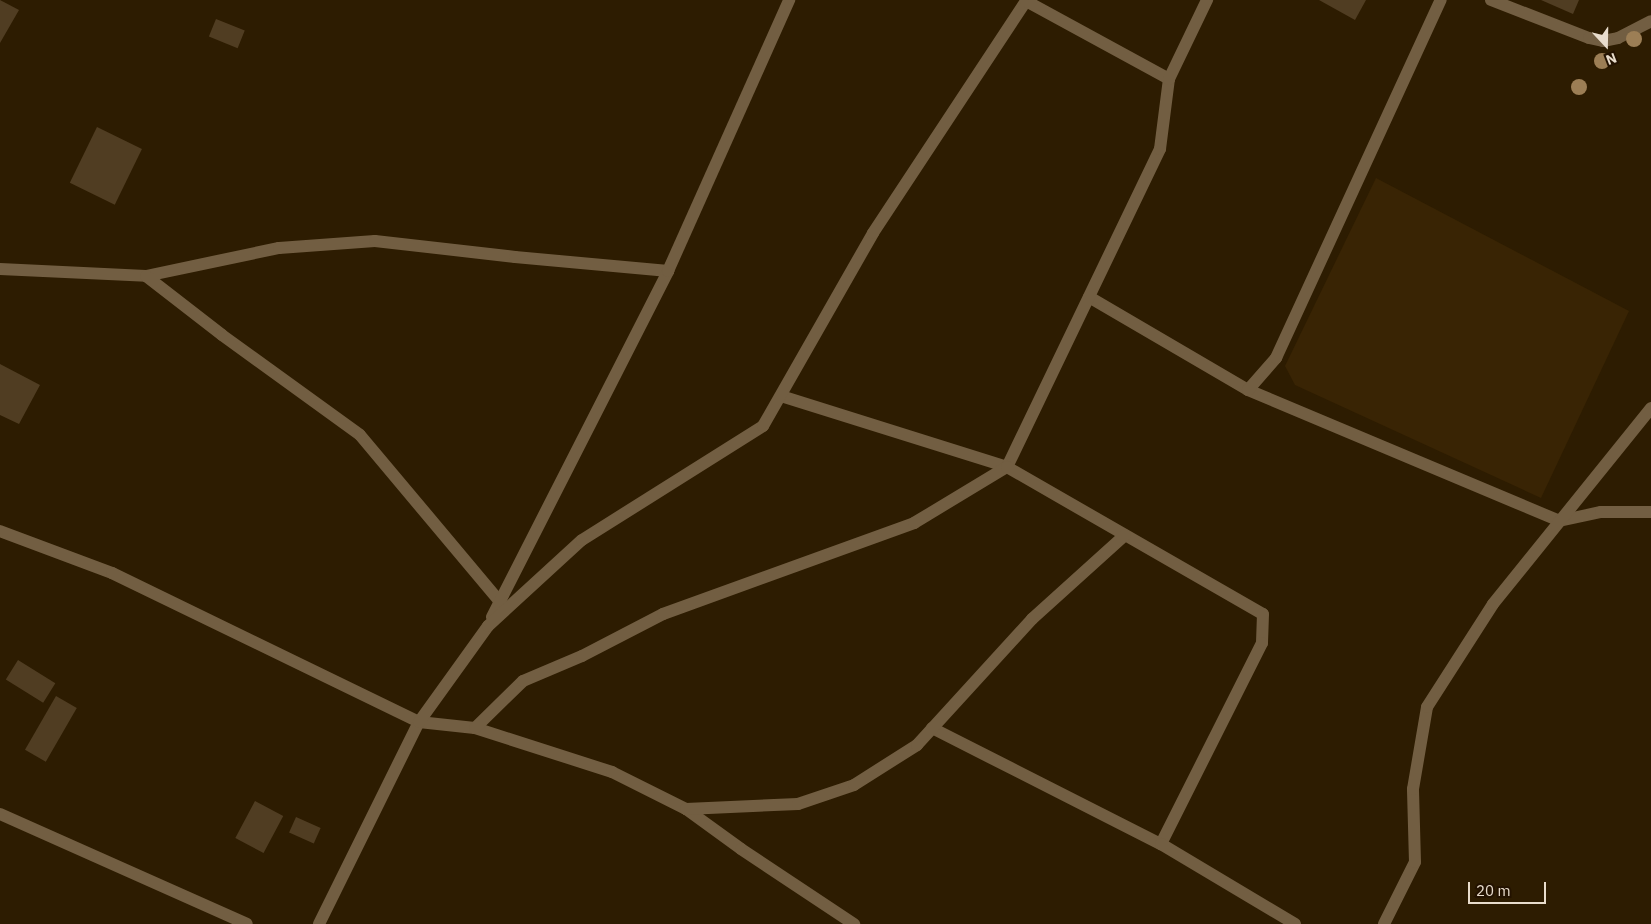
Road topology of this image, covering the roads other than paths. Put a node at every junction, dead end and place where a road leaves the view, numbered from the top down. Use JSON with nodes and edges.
{"nodes":[{"id":1,"x":789,"y":0,"type":"edge"},
{"id":2,"x":1025,"y":0,"type":"edge"},
{"id":3,"x":1207,"y":0,"type":"edge"},
{"id":4,"x":1441,"y":0,"type":"edge"},
{"id":5,"x":1491,"y":0,"type":"edge"},
{"id":6,"x":1651,"y":21,"type":"edge"},
{"id":7,"x":1168,"y":79,"type":"junction"},
{"id":8,"x":0,"y":260,"type":"edge"},
{"id":9,"x":6,"y":270,"type":"edge"},
{"id":10,"x":668,"y":271,"type":"junction"},
{"id":11,"x":146,"y":276,"type":"junction"},
{"id":12,"x":1089,"y":297,"type":"junction"},
{"id":13,"x":1248,"y":390,"type":"junction"},
{"id":14,"x":781,"y":396,"type":"junction"},
{"id":15,"x":1651,"y":408,"type":"edge"},
{"id":16,"x":1007,"y":467,"type":"junction"},
{"id":17,"x":1651,"y":512,"type":"edge"},
{"id":18,"x":1559,"y":521,"type":"junction"},
{"id":19,"x":0,"y":531,"type":"edge"},
{"id":20,"x":1125,"y":535,"type":"junction"},
{"id":21,"x":500,"y":602,"type":"junction"},
{"id":22,"x":488,"y":626,"type":"junction"},
{"id":23,"x":419,"y":722,"type":"junction"},
{"id":24,"x":475,"y":728,"type":"junction"},
{"id":25,"x":932,"y":728,"type":"junction"},
{"id":26,"x":686,"y":809,"type":"junction"},
{"id":27,"x":0,"y":814,"type":"edge"},
{"id":28,"x":1161,"y":844,"type":"junction"},
{"id":29,"x":247,"y":924,"type":"edge"},
{"id":30,"x":320,"y":924,"type":"edge"},
{"id":31,"x":854,"y":924,"type":"edge"},
{"id":32,"x":1295,"y":924,"type":"edge"},
{"id":33,"x":1384,"y":924,"type":"edge"}],
"edges":[{"from":1,"to":10,"type":"street"},
{"from":2,"to":7,"type":"street"},
{"from":2,"to":14,"type":"street"},
{"from":3,"to":7,"type":"street"},
{"from":4,"to":13,"type":"street"},
{"from":5,"to":6,"type":"street"},
{"from":7,"to":12,"type":"street"},
{"from":8,"to":9,"type":"street"},
{"from":9,"to":11,"type":"street"},
{"from":10,"to":11,"type":"street"},
{"from":10,"to":21,"type":"street"},
{"from":11,"to":21,"type":"street"},
{"from":12,"to":13,"type":"street"},
{"from":12,"to":16,"type":"street"},
{"from":13,"to":18,"type":"street"},
{"from":14,"to":16,"type":"street"},
{"from":14,"to":22,"type":"street"},
{"from":15,"to":18,"type":"street"},
{"from":16,"to":20,"type":"street"},
{"from":16,"to":24,"type":"street"},
{"from":17,"to":18,"type":"street"},
{"from":18,"to":33,"type":"street"},
{"from":19,"to":23,"type":"street"},
{"from":20,"to":25,"type":"street"},
{"from":20,"to":28,"type":"street"},
{"from":21,"to":22,"type":"street"},
{"from":22,"to":23,"type":"street"},
{"from":23,"to":24,"type":"street"},
{"from":23,"to":30,"type":"street"},
{"from":24,"to":26,"type":"street"},
{"from":25,"to":26,"type":"street"},
{"from":25,"to":28,"type":"street"},
{"from":26,"to":31,"type":"street"},
{"from":27,"to":29,"type":"street"},
{"from":28,"to":32,"type":"street"}]}
